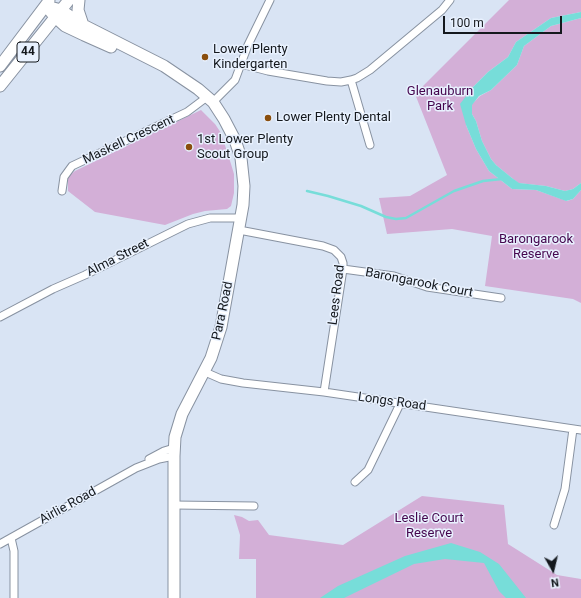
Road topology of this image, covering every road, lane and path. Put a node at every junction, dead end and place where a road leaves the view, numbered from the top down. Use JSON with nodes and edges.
{"nodes":[{"id":1,"x":69,"y":0,"type":"edge"},
{"id":2,"x":79,"y":0,"type":"edge"},
{"id":3,"x":270,"y":0,"type":"edge"},
{"id":4,"x":450,"y":0,"type":"edge"},
{"id":5,"x":48,"y":3,"type":"edge"},
{"id":6,"x":58,"y":14,"type":"junction"},
{"id":7,"x":83,"y":25,"type":"junction"},
{"id":8,"x":148,"y":58,"type":"junction"},
{"id":9,"x":241,"y":64,"type":"junction"},
{"id":10,"x":0,"y":66,"type":"edge"},
{"id":11,"x":351,"y":80,"type":"junction"},
{"id":12,"x":0,"y":86,"type":"edge"},
{"id":13,"x":210,"y":100,"type":"junction"},
{"id":14,"x":370,"y":145,"type":"dead end"},
{"id":15,"x":62,"y":191,"type":"dead end"},
{"id":16,"x":240,"y":224,"type":"junction"},
{"id":17,"x":343,"y":269,"type":"junction"},
{"id":18,"x":497,"y":288,"type":"dead end"},
{"id":19,"x":0,"y":317,"type":"edge"},
{"id":20,"x":205,"y":372,"type":"junction"},
{"id":21,"x":324,"y":392,"type":"junction"},
{"id":22,"x":400,"y":404,"type":"junction"},
{"id":23,"x":573,"y":429,"type":"junction"},
{"id":24,"x":581,"y":430,"type":"edge"},
{"id":25,"x":174,"y":452,"type":"junction"},
{"id":26,"x":355,"y":482,"type":"dead end"},
{"id":27,"x":174,"y":505,"type":"junction"},
{"id":28,"x":254,"y":506,"type":"dead end"},
{"id":29,"x":554,"y":525,"type":"dead end"},
{"id":30,"x":11,"y":538,"type":"junction"},
{"id":31,"x":0,"y":544,"type":"edge"},
{"id":32,"x":14,"y":598,"type":"edge"},
{"id":33,"x":174,"y":598,"type":"edge"}],
"edges":[{"from":1,"to":6,"type":"main road","number":"44"},
{"from":2,"to":7,"type":"main road"},
{"from":3,"to":9,"type":"street","name":"Maskell Crescent"},
{"from":4,"to":11,"type":"street"},
{"from":5,"to":6,"type":"main road","name":"Para Road"},
{"from":5,"to":10,"type":"main road","number":"44"},
{"from":6,"to":7,"type":"main road","name":"Para Road"},
{"from":6,"to":8,"type":"main road","name":"Para Road"},
{"from":6,"to":12,"type":"main road","number":"44"},
{"from":7,"to":8,"type":"main road","name":"Para Road"},
{"from":8,"to":13,"type":"main road","name":"Para Road"},
{"from":9,"to":11,"type":"street"},
{"from":9,"to":13,"type":"street","name":"Maskell Crescent"},
{"from":11,"to":14,"type":"street"},
{"from":13,"to":15,"type":"street","name":"Maskell Crescent"},
{"from":13,"to":16,"type":"main road","name":"Para Road"},
{"from":16,"to":17,"type":"street","name":"Lees Road"},
{"from":16,"to":19,"type":"street","name":"Alma Street"},
{"from":16,"to":20,"type":"main road","name":"Para Road"},
{"from":17,"to":18,"type":"street","name":"Barongarook Court"},
{"from":17,"to":21,"type":"street","name":"Lees Road"},
{"from":20,"to":21,"type":"street","name":"Longs Road"},
{"from":20,"to":25,"type":"main road","name":"Para Road"},
{"from":21,"to":22,"type":"street","name":"Longs Road"},
{"from":22,"to":23,"type":"street","name":"Longs Road"},
{"from":22,"to":26,"type":"street"},
{"from":23,"to":24,"type":"street","name":"Longs Road"},
{"from":23,"to":29,"type":"street"},
{"from":25,"to":27,"type":"main road","name":"Para Road"},
{"from":25,"to":30,"type":"street","name":"Airlie Road"},
{"from":27,"to":28,"type":"street"},
{"from":27,"to":33,"type":"main road","name":"Para Road"},
{"from":30,"to":31,"type":"street","name":"Airlie Road"},
{"from":30,"to":32,"type":"street"}]}
